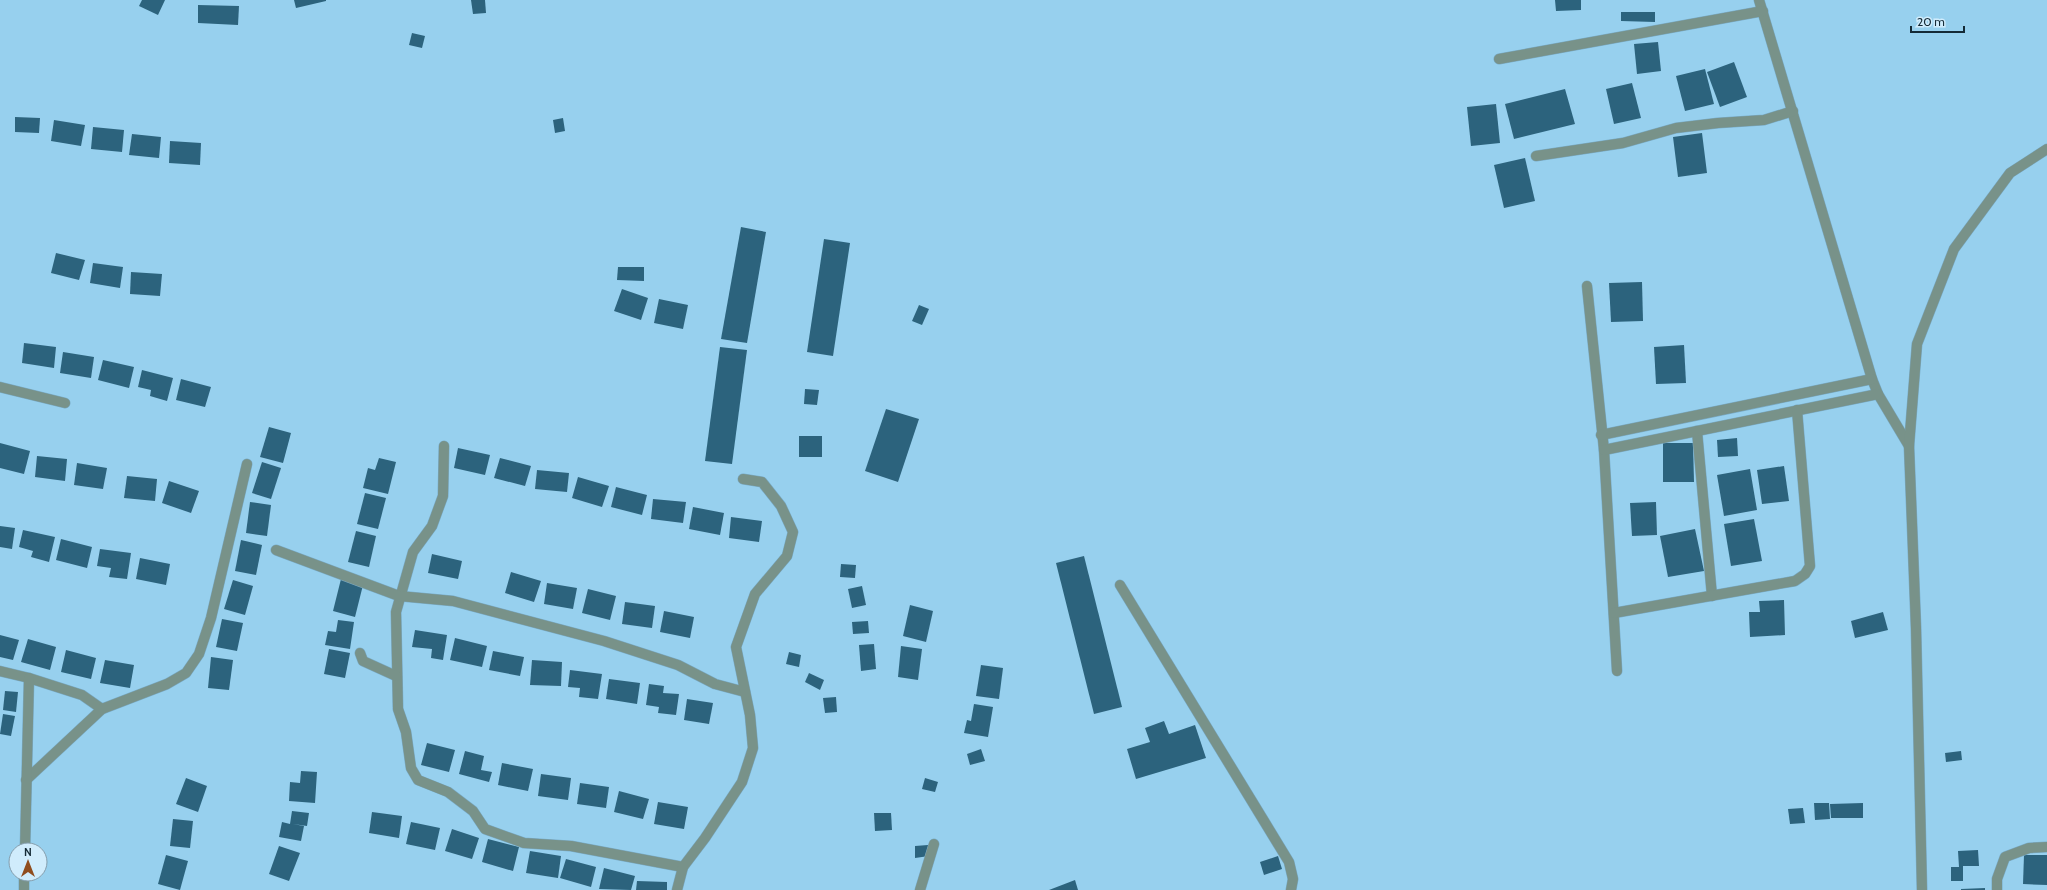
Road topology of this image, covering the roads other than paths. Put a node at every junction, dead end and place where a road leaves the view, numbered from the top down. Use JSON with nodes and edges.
{"nodes":[{"id":1,"x":1759,"y":0,"type":"edge"},
{"id":2,"x":1763,"y":11,"type":"junction"},
{"id":3,"x":1499,"y":59,"type":"dead end"},
{"id":4,"x":1793,"y":111,"type":"junction"},
{"id":5,"x":2047,"y":149,"type":"edge"},
{"id":6,"x":1536,"y":156,"type":"dead end"},
{"id":7,"x":1587,"y":286,"type":"dead end"},
{"id":8,"x":1872,"y":379,"type":"junction"},
{"id":9,"x":0,"y":387,"type":"edge"},
{"id":10,"x":1878,"y":394,"type":"junction"},
{"id":11,"x":65,"y":403,"type":"dead end"},
{"id":12,"x":1798,"y":410,"type":"junction"},
{"id":13,"x":1697,"y":431,"type":"junction"},
{"id":14,"x":1601,"y":435,"type":"junction"},
{"id":15,"x":444,"y":446,"type":"dead end"},
{"id":16,"x":1909,"y":446,"type":"junction"},
{"id":17,"x":1604,"y":450,"type":"junction"},
{"id":18,"x":247,"y":464,"type":"dead end"},
{"id":19,"x":743,"y":479,"type":"dead end"},
{"id":20,"x":276,"y":550,"type":"dead end"},
{"id":21,"x":1120,"y":585,"type":"dead end"},
{"id":22,"x":399,"y":596,"type":"junction"},
{"id":23,"x":1712,"y":596,"type":"junction"},
{"id":24,"x":1614,"y":613,"type":"junction"},
{"id":25,"x":360,"y":653,"type":"dead end"},
{"id":26,"x":0,"y":671,"type":"edge"},
{"id":27,"x":1617,"y":671,"type":"dead end"},
{"id":28,"x":396,"y":676,"type":"junction"},
{"id":29,"x":29,"y":678,"type":"junction"},
{"id":30,"x":745,"y":692,"type":"junction"},
{"id":31,"x":102,"y":709,"type":"junction"},
{"id":32,"x":26,"y":780,"type":"junction"},
{"id":33,"x":25,"y":842,"type":"edge"},
{"id":34,"x":934,"y":844,"type":"dead end"},
{"id":35,"x":2047,"y":847,"type":"edge"},
{"id":36,"x":683,"y":867,"type":"junction"},
{"id":37,"x":677,"y":890,"type":"edge"},
{"id":38,"x":920,"y":890,"type":"edge"},
{"id":39,"x":1291,"y":890,"type":"edge"},
{"id":40,"x":1922,"y":890,"type":"edge"},
{"id":41,"x":1997,"y":890,"type":"edge"}],
"edges":[{"from":1,"to":2,"type":"street"},
{"from":2,"to":3,"type":"street"},
{"from":2,"to":4,"type":"street"},
{"from":4,"to":6,"type":"street"},
{"from":4,"to":8,"type":"street"},
{"from":5,"to":16,"type":"street"},
{"from":7,"to":14,"type":"street"},
{"from":8,"to":10,"type":"street"},
{"from":8,"to":14,"type":"street"},
{"from":9,"to":11,"type":"street"},
{"from":10,"to":12,"type":"street"},
{"from":10,"to":16,"type":"street"},
{"from":12,"to":13,"type":"street"},
{"from":12,"to":23,"type":"street"},
{"from":13,"to":17,"type":"street"},
{"from":13,"to":23,"type":"street"},
{"from":14,"to":17,"type":"street"},
{"from":15,"to":22,"type":"street"},
{"from":16,"to":40,"type":"street"},
{"from":17,"to":24,"type":"street"},
{"from":18,"to":31,"type":"street"},
{"from":19,"to":30,"type":"street"},
{"from":20,"to":22,"type":"street"},
{"from":21,"to":39,"type":"street"},
{"from":22,"to":28,"type":"street"},
{"from":22,"to":30,"type":"street"},
{"from":23,"to":24,"type":"street"},
{"from":24,"to":27,"type":"street"},
{"from":25,"to":28,"type":"street"},
{"from":26,"to":29,"type":"street"},
{"from":28,"to":36,"type":"street"},
{"from":29,"to":31,"type":"street"},
{"from":29,"to":32,"type":"street"},
{"from":30,"to":36,"type":"street"},
{"from":31,"to":32,"type":"street"},
{"from":32,"to":33,"type":"street"},
{"from":34,"to":38,"type":"street"},
{"from":35,"to":41,"type":"street"},
{"from":36,"to":37,"type":"street"}]}
